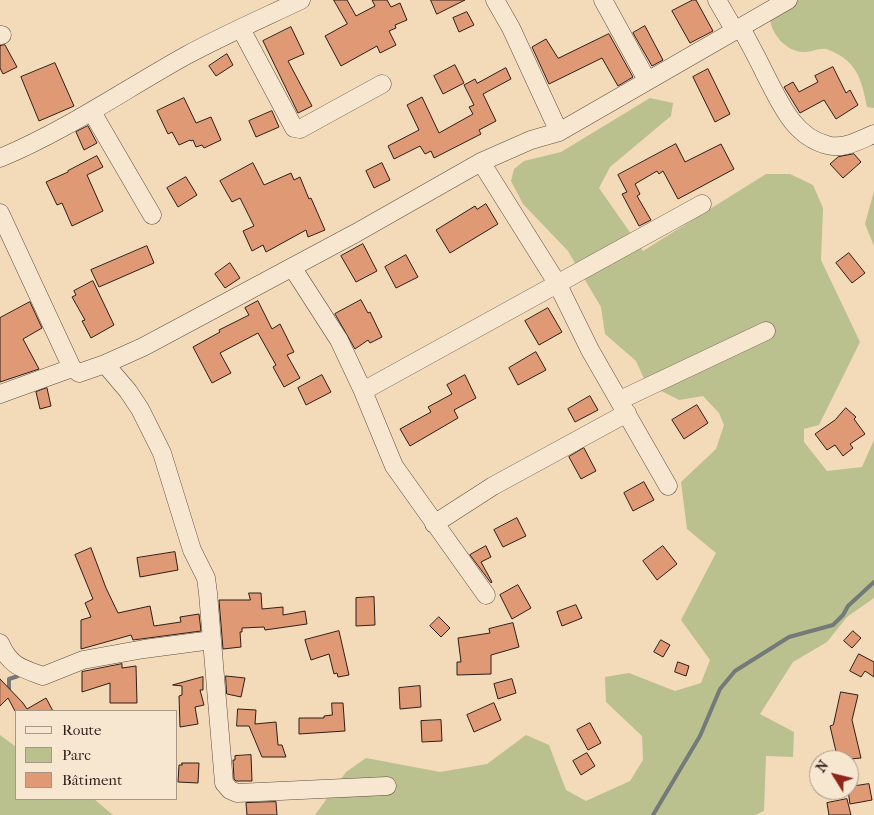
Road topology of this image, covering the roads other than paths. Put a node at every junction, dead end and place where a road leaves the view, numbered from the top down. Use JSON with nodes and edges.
{"nodes":[{"id":1,"x":301,"y":0,"type":"edge"},
{"id":2,"x":495,"y":0,"type":"edge"},
{"id":3,"x":603,"y":0,"type":"edge"},
{"id":4,"x":717,"y":0,"type":"edge"},
{"id":5,"x":788,"y":0,"type":"edge"},
{"id":6,"x":241,"y":29,"type":"junction"},
{"id":7,"x":738,"y":29,"type":"junction"},
{"id":8,"x":647,"y":80,"type":"junction"},
{"id":9,"x":382,"y":84,"type":"dead end"},
{"id":10,"x":92,"y":112,"type":"junction"},
{"id":11,"x":559,"y":132,"type":"junction"},
{"id":12,"x":874,"y":134,"type":"edge"},
{"id":13,"x":0,"y":158,"type":"edge"},
{"id":14,"x":481,"y":162,"type":"junction"},
{"id":15,"x":702,"y":204,"type":"dead end"},
{"id":16,"x":0,"y":213,"type":"edge"},
{"id":17,"x":152,"y":215,"type":"dead end"},
{"id":18,"x":292,"y":267,"type":"junction"},
{"id":19,"x":557,"y":283,"type":"junction"},
{"id":20,"x":766,"y":330,"type":"dead end"},
{"id":21,"x":105,"y":364,"type":"junction"},
{"id":22,"x":72,"y":368,"type":"junction"},
{"id":23,"x":363,"y":390,"type":"junction"},
{"id":24,"x":0,"y":394,"type":"edge"},
{"id":25,"x":623,"y":406,"type":"junction"},
{"id":26,"x":668,"y":486,"type":"dead end"},
{"id":27,"x":434,"y":524,"type":"junction"},
{"id":28,"x":486,"y":595,"type":"dead end"},
{"id":29,"x":212,"y":640,"type":"junction"},
{"id":30,"x":0,"y":643,"type":"edge"},
{"id":31,"x":387,"y":786,"type":"dead end"}],
"edges":[{"from":1,"to":6,"type":"street"},
{"from":2,"to":11,"type":"street"},
{"from":3,"to":8,"type":"street"},
{"from":4,"to":7,"type":"street"},
{"from":5,"to":7,"type":"street"},
{"from":6,"to":9,"type":"street"},
{"from":6,"to":10,"type":"street"},
{"from":7,"to":8,"type":"street"},
{"from":7,"to":12,"type":"street"},
{"from":8,"to":11,"type":"street"},
{"from":10,"to":13,"type":"street"},
{"from":10,"to":17,"type":"street"},
{"from":11,"to":14,"type":"street"},
{"from":14,"to":18,"type":"street"},
{"from":14,"to":19,"type":"street"},
{"from":15,"to":19,"type":"street"},
{"from":16,"to":22,"type":"street"},
{"from":18,"to":21,"type":"street"},
{"from":18,"to":23,"type":"street"},
{"from":19,"to":23,"type":"street"},
{"from":19,"to":25,"type":"street"},
{"from":20,"to":25,"type":"street"},
{"from":21,"to":22,"type":"street"},
{"from":21,"to":29,"type":"street"},
{"from":22,"to":24,"type":"street"},
{"from":23,"to":27,"type":"street"},
{"from":25,"to":26,"type":"street"},
{"from":25,"to":27,"type":"street"},
{"from":27,"to":28,"type":"street"},
{"from":29,"to":30,"type":"street"},
{"from":29,"to":31,"type":"street"}]}
